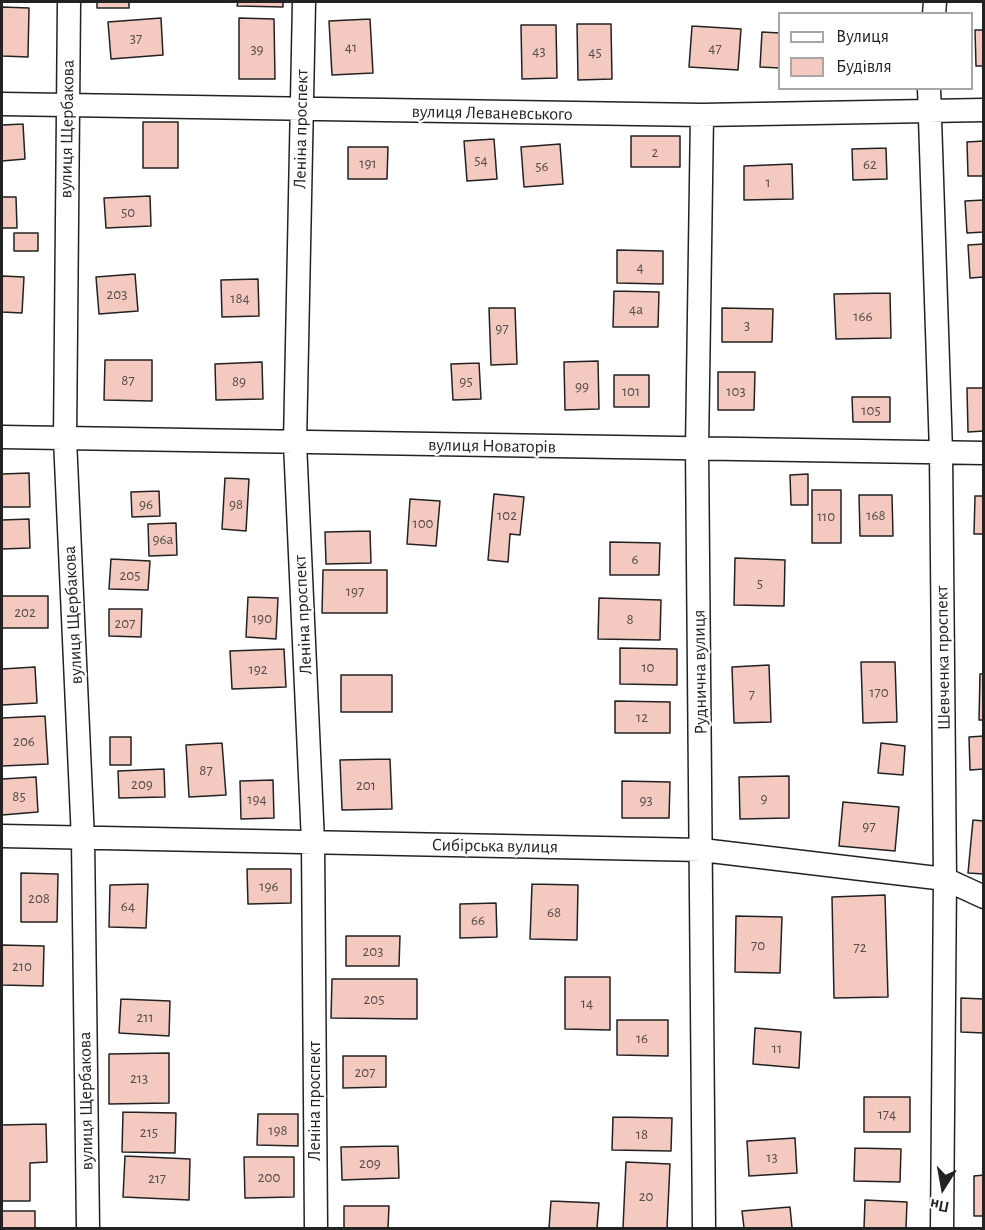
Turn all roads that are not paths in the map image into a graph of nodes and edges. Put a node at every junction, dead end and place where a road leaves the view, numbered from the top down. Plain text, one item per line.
1 (69, 2) edge
2 (304, 2) edge
3 (929, 100) edge
4 (2, 104) edge
5 (67, 106) junction
6 (984, 110) edge
7 (300, 111) junction
8 (702, 115) junction
9 (2, 436) edge
10 (65, 440) junction
11 (295, 443) junction
12 (697, 449) junction
13 (941, 452) junction
14 (984, 453) edge
15 (2, 836) edge
16 (83, 840) junction
17 (314, 842) junction
18 (702, 850) junction
19 (945, 879) junction
20 (984, 897) edge
21 (88, 1228) edge
22 (316, 1228) edge
23 (704, 1228) edge
24 (942, 1228) edge

1 - 5 street, вулиця Щербакова
2 - 7 street, Леніна проспект
3 - 6 street, вулиця Леваневського
3 - 8 street, вулиця Леваневського
3 - 13 street, Шевченка проспект
4 - 5 street, вулиця Леваневського
5 - 7 street, вулиця Леваневського
5 - 10 street, вулиця Щербакова
7 - 8 street, вулиця Леваневського
7 - 11 street, Леніна проспект
8 - 12 street, Руднична вулиця
9 - 10 street, вулиця Новаторів
10 - 11 street, вулиця Новаторів
10 - 16 street, вулиця Щербакова
11 - 12 street, вулиця Новаторів
11 - 17 street, Леніна проспект
12 - 13 street, вулиця Новаторів
12 - 18 street, Руднична вулиця
13 - 14 street, вулиця Новаторів
13 - 19 street, Шевченка проспект
15 - 16 street, Сибірська вулиця
16 - 17 street, Сибірська вулиця
16 - 21 street, вулиця Щербакова
17 - 18 street, Сибірська вулиця
17 - 22 street, Леніна проспект
18 - 19 street, Сибірська вулиця
18 - 23 street, Руднична вулиця
19 - 20 street, Сибірська вулиця
19 - 24 street, Шевченка проспект

